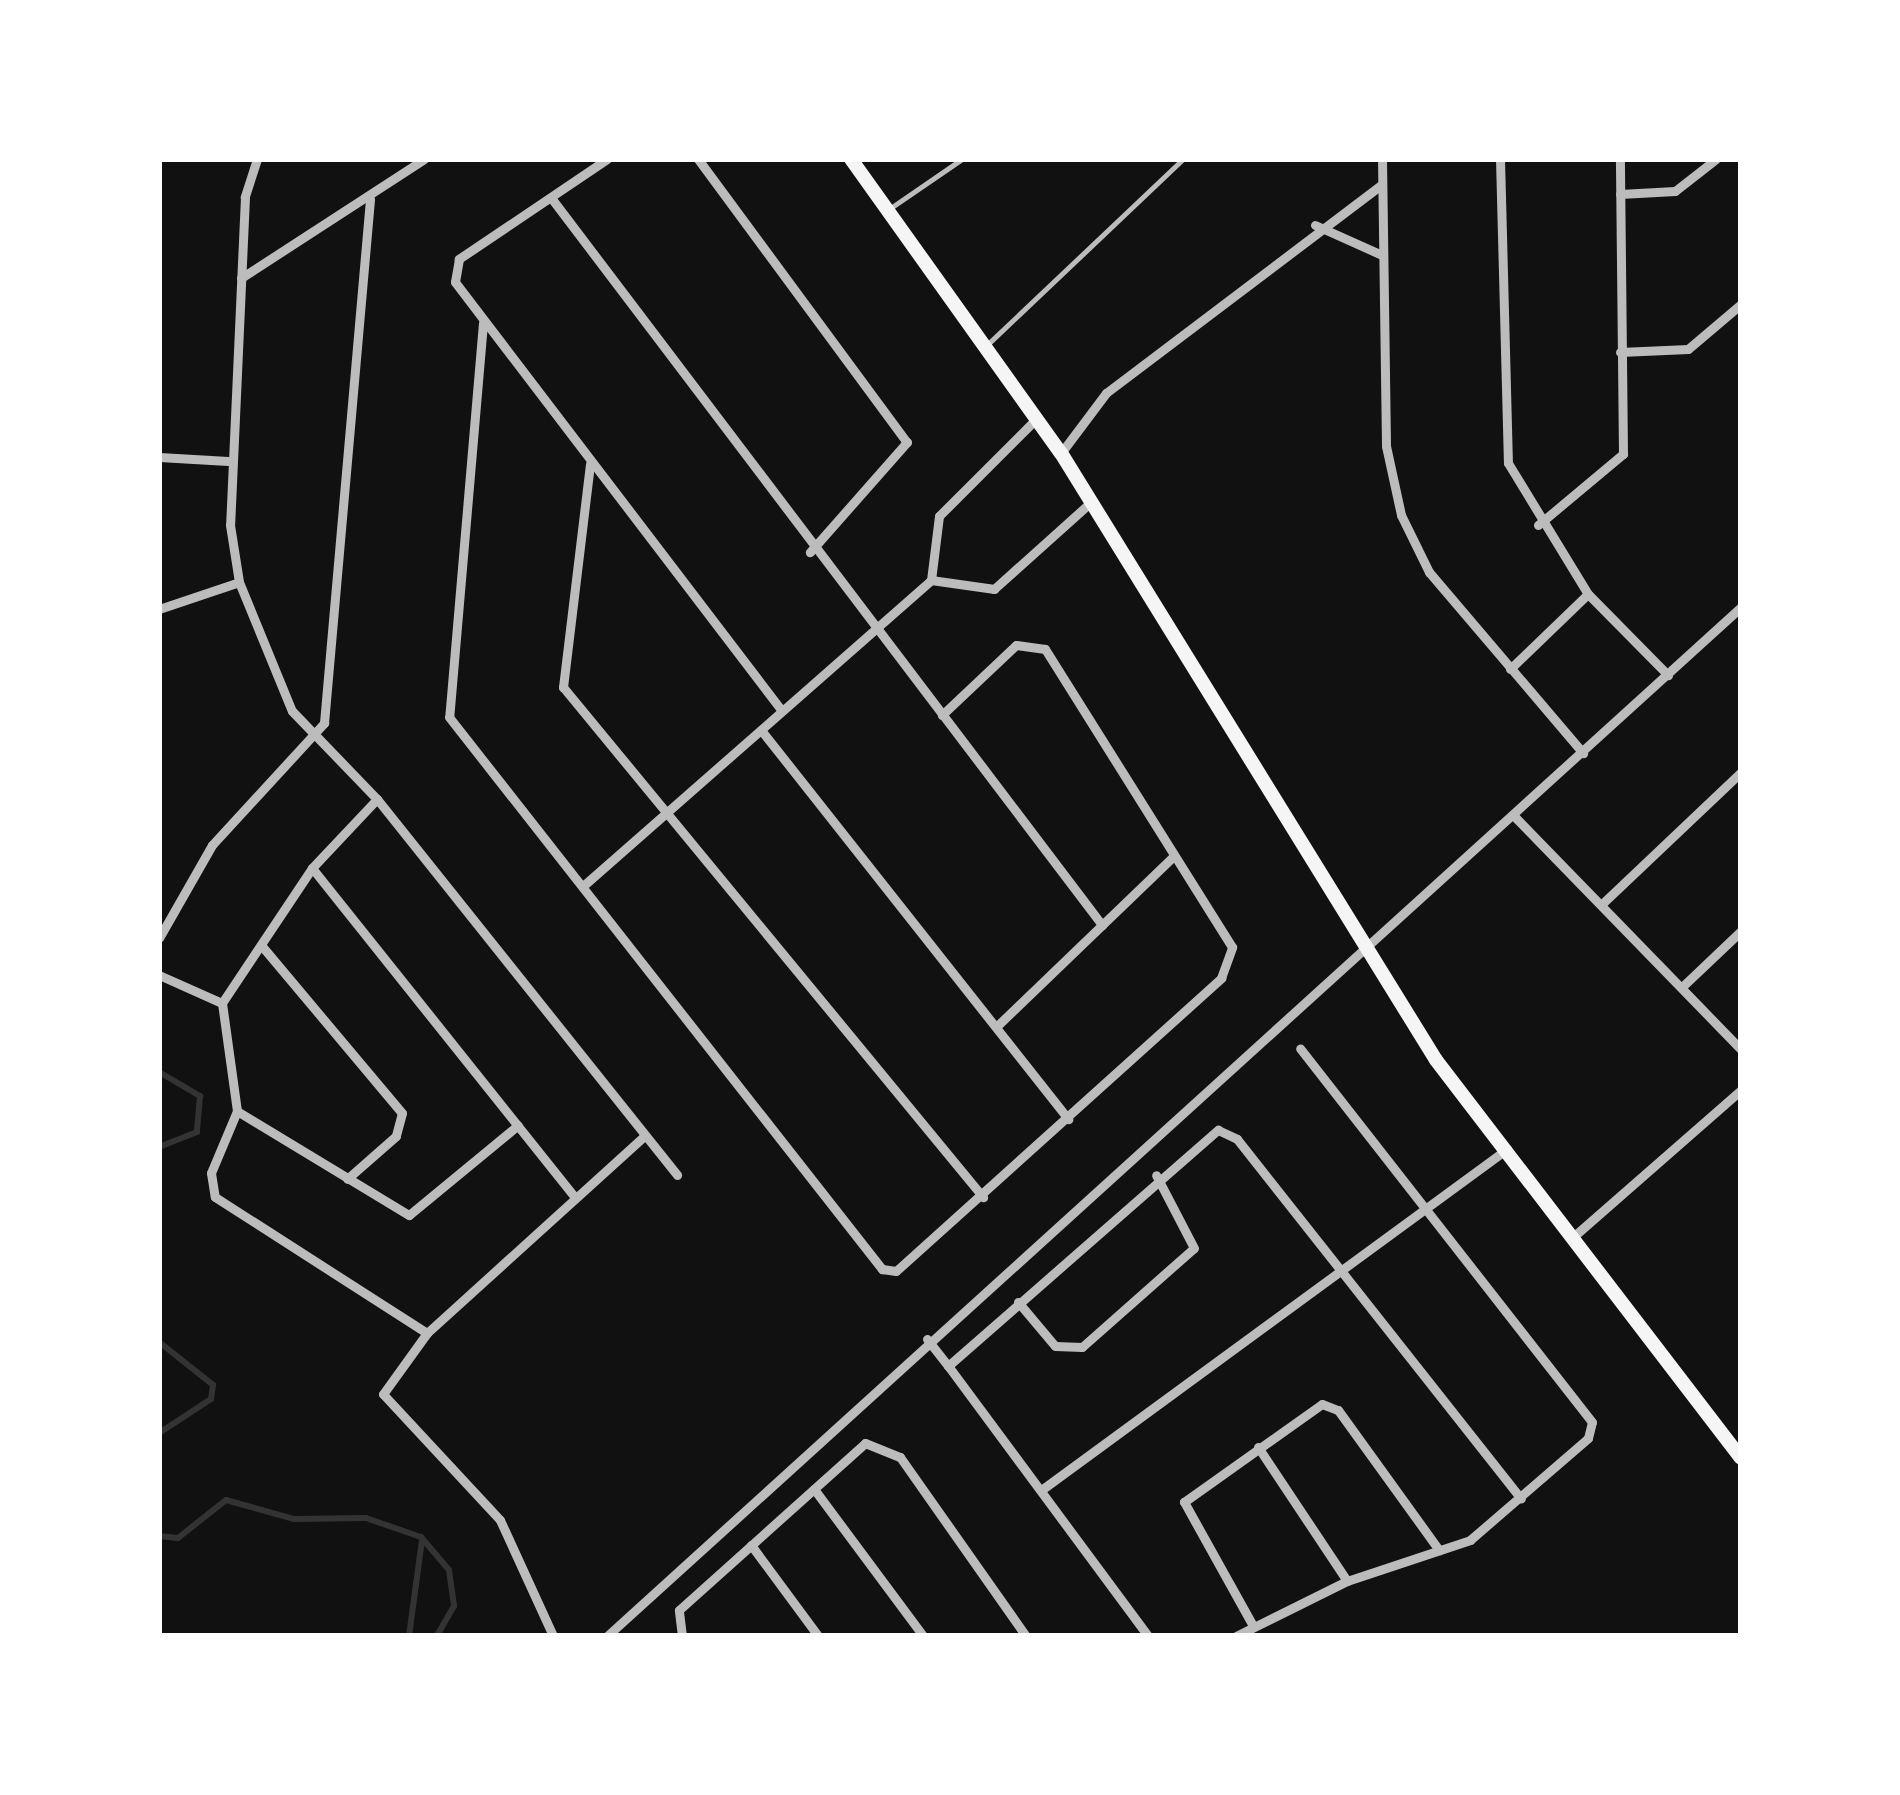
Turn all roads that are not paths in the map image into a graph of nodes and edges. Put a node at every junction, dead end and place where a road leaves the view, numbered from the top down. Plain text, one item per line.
1 (257, 159) edge
2 (424, 159) edge
3 (608, 159) edge
4 (698, 159) edge
5 (851, 159) edge
6 (962, 159) edge
7 (1051, 159) edge
8 (1076, 159) edge
9 (1183, 159) edge
10 (1382, 159) edge
11 (1500, 159) edge
12 (1620, 159) edge
13 (1717, 159) edge
14 (1381, 185) junction
15 (1620, 194) junction
16 (370, 199) junction
17 (552, 199) junction
18 (888, 210) junction
19 (1315, 225) junction
20 (1382, 255) junction
21 (242, 278) junction
22 (1741, 304) edge
23 (484, 323) junction
24 (986, 346) junction
25 (1619, 352) junction
26 (1036, 419) junction
27 (1061, 454) junction
28 (159, 458) edge
29 (228, 461) junction
30 (590, 464) junction
31 (1090, 503) junction
32 (1538, 525) junction
33 (810, 552) junction
34 (932, 580) junction
35 (239, 582) junction
36 (1588, 594) junction
37 (1741, 607) edge
38 (159, 609) edge
39 (875, 629) junction
40 (1510, 669) junction
41 (1668, 675) junction
42 (782, 712) junction
43 (942, 715) junction
44 (761, 730) junction
45 (316, 738) junction
46 (1583, 753) junction
47 (1741, 772) edge
48 (377, 799) junction
49 (665, 815) junction
50 (1515, 817) junction
51 (1174, 856) junction
52 (312, 868) junction
53 (584, 886) junction
54 (1604, 902) junction
55 (1102, 926) junction
56 (1741, 931) edge
57 (159, 938) edge
58 (261, 945) junction
59 (1364, 948) junction
60 (159, 975) edge
61 (1684, 985) junction
62 (222, 1003) junction
63 (996, 1027) junction
64 (1300, 1048) dead end
65 (1741, 1049) edge
66 (1741, 1090) edge
67 (237, 1112) junction
68 (1068, 1119) junction
69 (518, 1125) junction
70 (644, 1137) junction
71 (1508, 1149) junction
72 (677, 1174) dead end
73 (1156, 1174) junction
74 (347, 1179) junction
75 (983, 1197) junction
76 (575, 1198) junction
77 (1424, 1206) junction
78 (1573, 1237) junction
79 (1343, 1266) junction
80 (1018, 1302) junction
81 (427, 1333) junction
82 (927, 1339) junction
83 (948, 1366) junction
84 (1258, 1448) junction
85 (1741, 1458) edge
86 (814, 1489) junction
87 (1044, 1489) junction
88 (1521, 1498) junction
89 (751, 1545) junction
90 (1438, 1550) junction
91 (1347, 1581) junction
92 (1252, 1624) junction
93 (553, 1636) edge
94 (607, 1636) edge
95 (682, 1636) edge
96 (818, 1636) edge
97 (922, 1636) edge
98 (1025, 1636) edge
99 (1148, 1636) edge
100 (1236, 1636) edge

1 - 21 street
2 - 16 street
3 - 17 street
4 - 33 street
5 - 18 main road
6 - 18 lane
7 - 8 lane
9 - 24 lane
10 - 14 street
11 - 32 street
12 - 15 street
13 - 15 street
14 - 19 street
14 - 20 street
15 - 25 street
16 - 21 street
16 - 45 street
17 - 23 street
17 - 33 street
18 - 24 main road
19 - 20 street
19 - 27 street
20 - 40 street
21 - 29 street
22 - 25 street
23 - 30 street
23 - 53 street
24 - 26 main road
25 - 32 street
26 - 27 main road
26 - 34 street
27 - 31 main road
28 - 29 street
29 - 35 street
30 - 42 street
30 - 49 street
31 - 34 street
31 - 59 main road
32 - 36 street
33 - 39 street
34 - 39 street
35 - 38 street
35 - 45 street
36 - 40 street
36 - 41 street
37 - 41 street
39 - 42 street
39 - 43 street
40 - 46 street
41 - 46 street
42 - 44 street
43 - 51 street
43 - 55 street
44 - 49 street
44 - 63 street
45 - 48 street
45 - 57 street
46 - 50 street
47 - 54 street
48 - 52 street
48 - 70 street
49 - 53 street
49 - 75 street
50 - 54 street
50 - 59 street
51 - 55 street
51 - 68 street
52 - 58 street
52 - 69 street
53 - 75 street
54 - 61 street
55 - 63 street
56 - 61 street
58 - 62 street
58 - 74 street
59 - 71 main road
59 - 82 street
60 - 62 street
61 - 65 street
62 - 67 street
63 - 68 street
64 - 77 street
66 - 78 street
67 - 74 street
67 - 81 street
68 - 75 street
69 - 74 street
69 - 76 street
70 - 72 street
70 - 76 street
71 - 77 street
71 - 78 main road
73 - 79 street
73 - 80 street
73 - 80 street
76 - 81 street
77 - 79 street
77 - 88 street
78 - 85 main road
79 - 87 street
79 - 88 street
80 - 83 street
81 - 93 street
82 - 83 street
82 - 94 street
83 - 87 street
84 - 90 street
84 - 91 street
84 - 92 street
86 - 89 street
86 - 97 street
86 - 98 street
87 - 99 street
88 - 90 street
89 - 95 street
89 - 96 street
90 - 91 street
91 - 92 street
92 - 100 street

